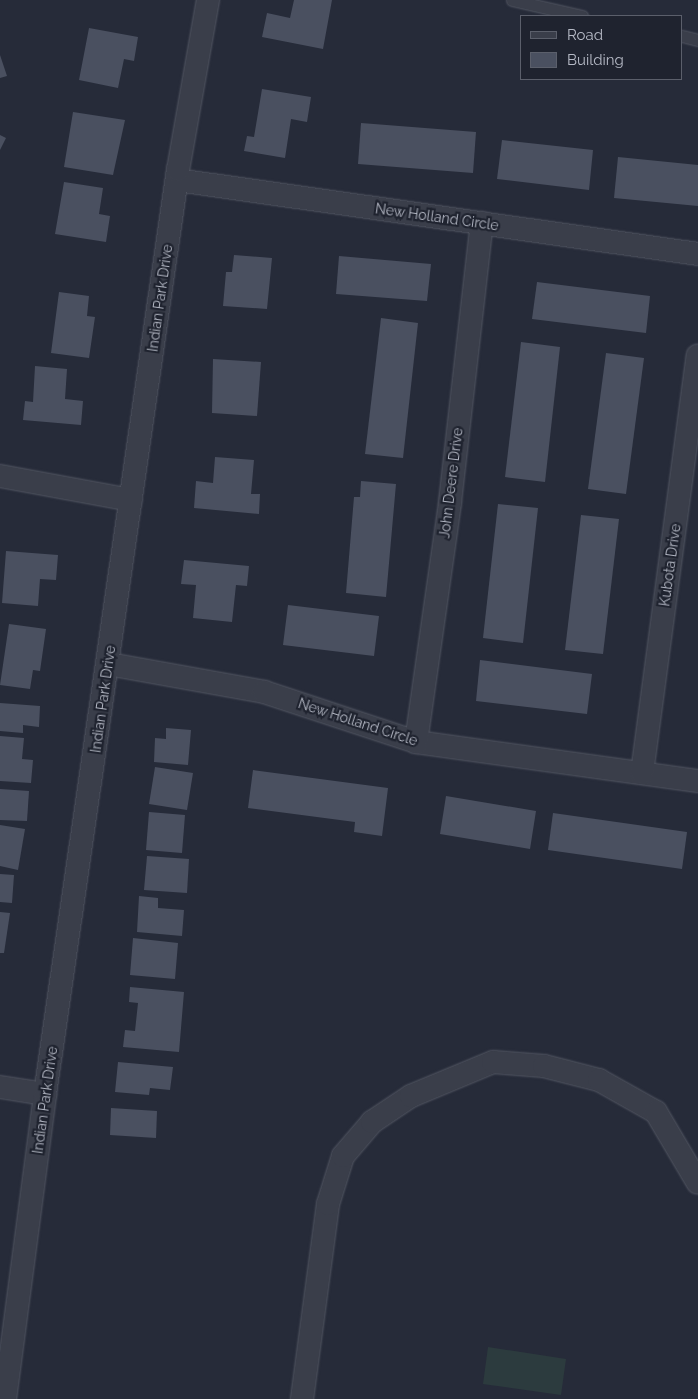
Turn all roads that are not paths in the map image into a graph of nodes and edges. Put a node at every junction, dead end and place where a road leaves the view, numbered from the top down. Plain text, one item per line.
1 (208, 0) edge
2 (512, 0) edge
3 (578, 15) edge
4 (683, 36) edge
5 (698, 40) edge
6 (177, 180) junction
7 (482, 224) junction
8 (698, 254) edge
9 (698, 356) edge
10 (0, 476) edge
11 (132, 500) junction
12 (108, 664) junction
13 (416, 742) junction
14 (642, 773) junction
15 (698, 781) edge
16 (0, 1088) edge
17 (45, 1094) junction
18 (698, 1183) edge
19 (5, 1399) edge
20 (302, 1399) edge

1 - 6 street, Indian Park Drive
2 - 3 lane
4 - 5 lane
6 - 7 street, New Holland Circle
6 - 11 street, Indian Park Drive
7 - 8 street, New Holland Circle
7 - 13 street, John Deere Drive
9 - 14 street, Kubota Drive
10 - 11 street
11 - 12 street, Indian Park Drive
12 - 13 street, New Holland Circle
12 - 17 street, Indian Park Drive
13 - 14 street, New Holland Circle
14 - 15 street, New Holland Circle
16 - 17 street
17 - 19 street, Indian Park Drive
18 - 20 street

